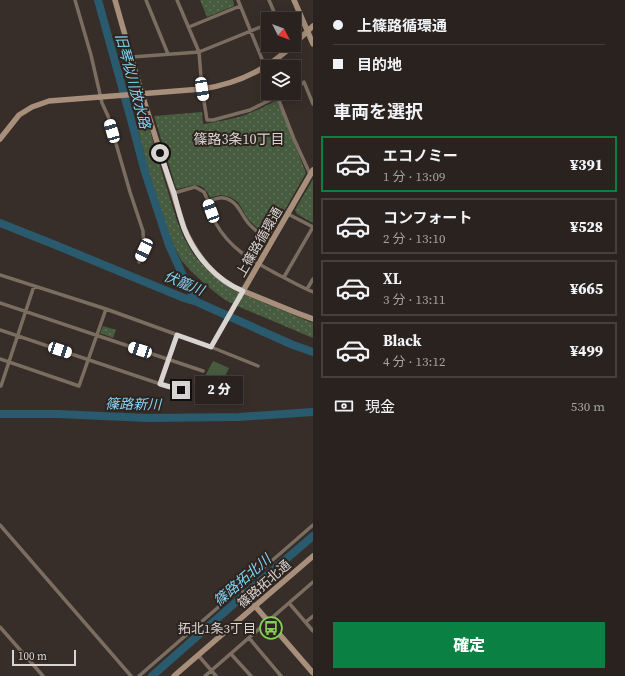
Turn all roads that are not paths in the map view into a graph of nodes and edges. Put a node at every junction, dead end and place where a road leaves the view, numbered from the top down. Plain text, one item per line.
1 (75, 0) edge
2 (114, 0) edge
3 (146, 0) edge
4 (177, 0) edge
5 (238, 0) edge
6 (269, 0) edge
7 (294, 0) edge
8 (240, 6) junction
9 (274, 12) edge
10 (313, 26) edge
11 (189, 27) junction
12 (261, 27) edge
13 (251, 31) junction
14 (307, 32) junction
15 (301, 38) edge
16 (313, 44) edge
17 (199, 52) junction
18 (286, 52) edge
19 (168, 54) junction
20 (132, 57) junction
21 (263, 60) edge
22 (274, 60) edge
23 (261, 68) edge
24 (301, 84) edge
25 (202, 89) junction
26 (143, 94) junction
27 (104, 97) junction
28 (268, 100) edge
29 (279, 100) edge
30 (312, 101) edge
31 (0, 139) edge
32 (312, 172) edge
33 (174, 193) junction
34 (208, 202) junction
35 (288, 214) junction
36 (313, 227) edge
37 (272, 241) junction
38 (139, 262) dead end
39 (259, 264) junction
40 (0, 275) edge
41 (284, 277) junction
42 (313, 279) edge
43 (34, 286) junction
44 (307, 289) junction
45 (243, 291) junction
46 (313, 292) edge
47 (0, 303) edge
48 (106, 309) junction
49 (26, 311) junction
50 (313, 319) edge
51 (0, 330) edge
52 (97, 335) junction
53 (177, 335) junction
54 (17, 336) junction
55 (211, 347) junction
56 (0, 359) edge
57 (88, 359) junction
58 (168, 359) junction
59 (9, 362) junction
60 (258, 366) dead end
61 (203, 371) dead end
62 (160, 384) junction
63 (0, 386) edge
64 (181, 390) dead end
65 (0, 525) edge
66 (313, 525) edge
67 (313, 556) edge
68 (313, 582) edge
69 (241, 589) junction
70 (289, 603) junction
71 (255, 606) junction
72 (313, 616) edge
73 (268, 621) junction
74 (306, 622) junction
75 (0, 627) edge
76 (313, 631) edge
77 (249, 638) junction
78 (231, 654) junction
79 (198, 655) junction
80 (212, 670) junction
81 (313, 673) edge
82 (43, 676) edge
83 (131, 676) edge
84 (139, 676) edge
85 (174, 676) edge
86 (205, 676) edge
87 (216, 676) edge
88 (251, 676) edge
89 (281, 676) edge

1 - 27 street
2 - 20 street, 上篠路循環通
3 - 19 street
4 - 11 street
5 - 8 street
6 - 9 street
7 - 14 street
8 - 11 street
8 - 13 street
10 - 14 street
11 - 17 street
12 - 13 street
13 - 17 street
13 - 21 street
14 - 15 street
14 - 16 street
17 - 19 street
17 - 25 street
18 - 22 street
19 - 20 street
20 - 26 street, 上篠路循環通
23 - 25 street
24 - 30 street
25 - 26 street
25 - 28 street
26 - 27 street
26 - 33 street, 上篠路循環通
27 - 31 street
27 - 38 street
29 - 32 street
32 - 35 street, 上篠路循環通
33 - 34 street
33 - 45 street, 上篠路循環通
34 - 37 street
34 - 39 street
35 - 36 street
35 - 37 street, 上篠路循環通
36 - 41 street
37 - 39 street, 上篠路循環通
39 - 41 street
39 - 45 street, 上篠路循環通
40 - 43 street
41 - 44 street
42 - 44 street
43 - 48 street
43 - 49 street
44 - 46 street
45 - 50 street
45 - 55 street
47 - 49 street
48 - 52 street
48 - 53 street
49 - 52 street
49 - 54 street
51 - 54 street
52 - 57 street
52 - 58 street
53 - 55 street
53 - 58 street
54 - 57 street
54 - 59 street
55 - 60 street
56 - 59 street
57 - 59 street
57 - 62 street
58 - 61 street
58 - 62 street
59 - 63 street
62 - 64 street
65 - 83 street
66 - 69 street
67 - 71 street, 篠路拓北通
68 - 70 street
69 - 71 street
69 - 84 street
70 - 73 street
70 - 74 street
71 - 73 street
71 - 79 street, 篠路拓北通
72 - 74 street
73 - 77 street
73 - 81 street
74 - 76 street
75 - 82 street
77 - 78 street
77 - 89 street
78 - 80 street
78 - 88 street
79 - 80 street
79 - 85 street, 篠路拓北通
80 - 86 street
80 - 87 street

